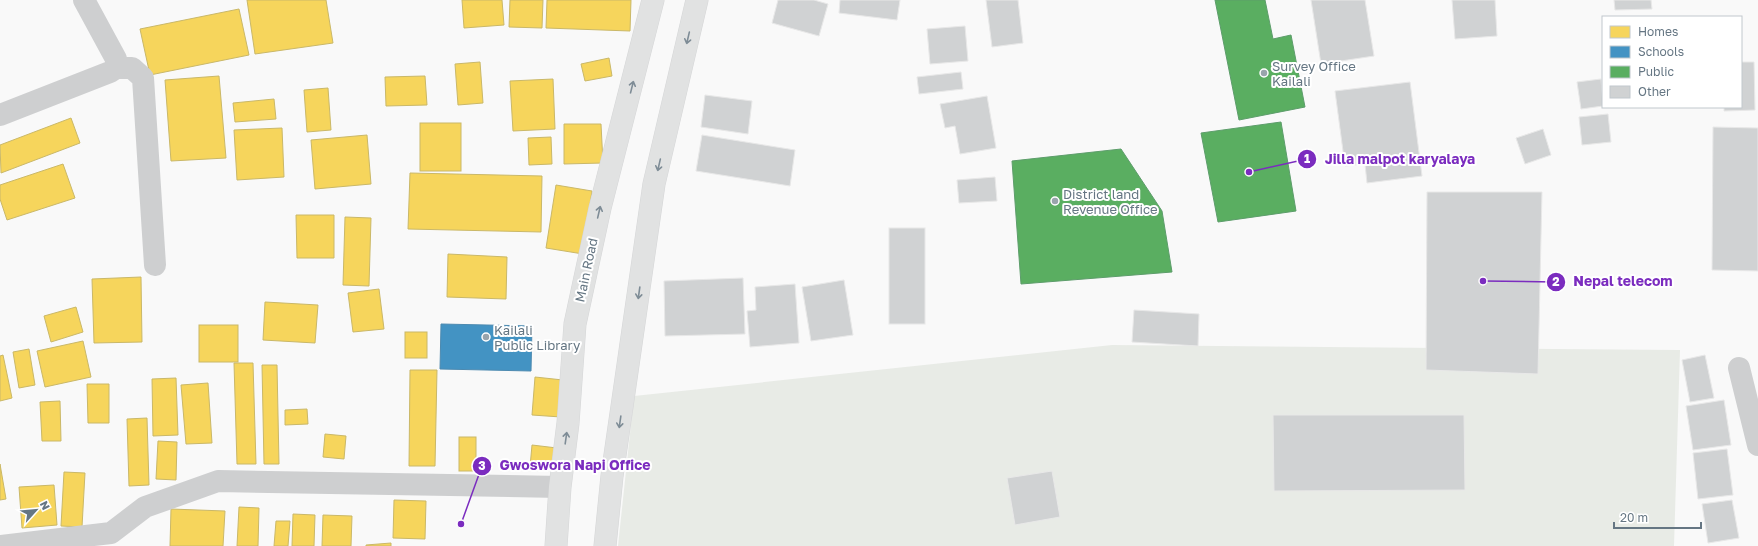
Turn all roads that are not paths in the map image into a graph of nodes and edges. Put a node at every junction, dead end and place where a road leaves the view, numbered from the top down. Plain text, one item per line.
1 (84, 0) edge
2 (653, 0) edge
3 (697, 0) edge
4 (116, 68) junction
5 (0, 115) edge
6 (155, 265) dead end
7 (1739, 368) dead end
8 (1758, 445) edge
9 (560, 487) junction
10 (0, 546) edge
11 (556, 546) edge
12 (606, 546) edge

1 - 4 street
9 -> 2 main road, Main Road
3 -> 12 main road
4 - 5 street
4 - 6 street
7 - 8 street
9 - 10 street
9 - 11 main road, Main Road

